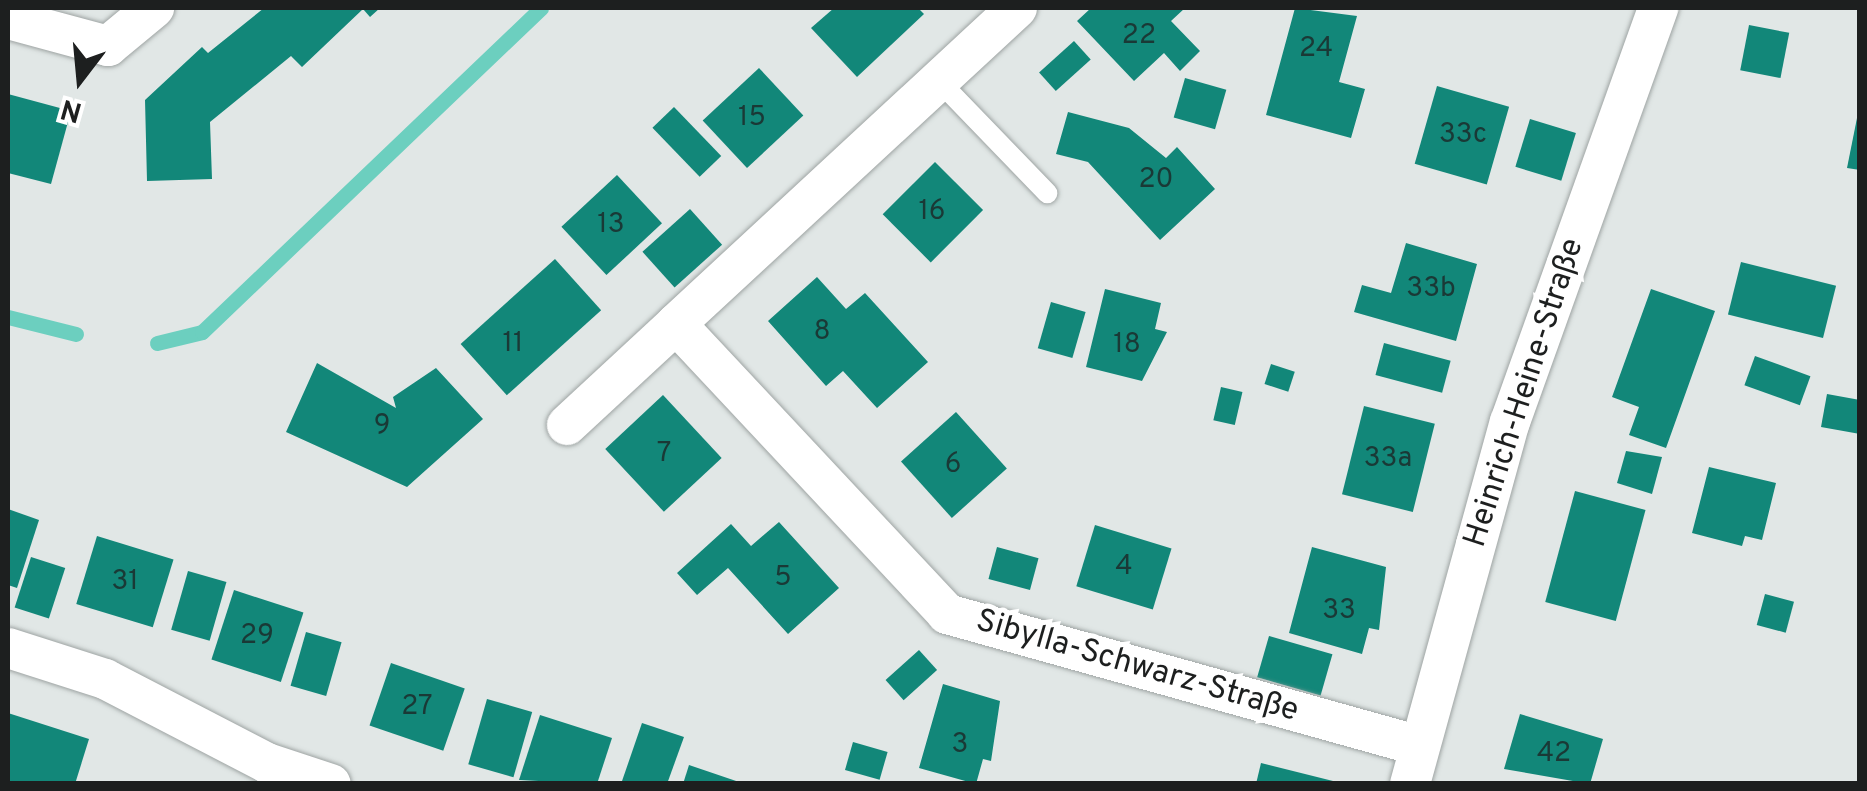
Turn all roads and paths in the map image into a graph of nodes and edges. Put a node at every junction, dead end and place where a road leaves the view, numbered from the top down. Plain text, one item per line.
1 (154, 8) edge
2 (1017, 8) edge
3 (1654, 9) edge
4 (8, 19) edge
5 (939, 81) junction
6 (1047, 194) dead end
7 (676, 324) junction
8 (568, 425) dead end
9 (8, 648) edge
10 (1415, 765) edge
11 (331, 784) edge

1 - 4 street
2 - 5 street
3 - 10 street, Heinrich-Heine-Straße
5 - 6 lane
5 - 7 street
7 - 8 street
7 - 10 street, Sibylla-Schwarz-Straße
9 - 11 street

